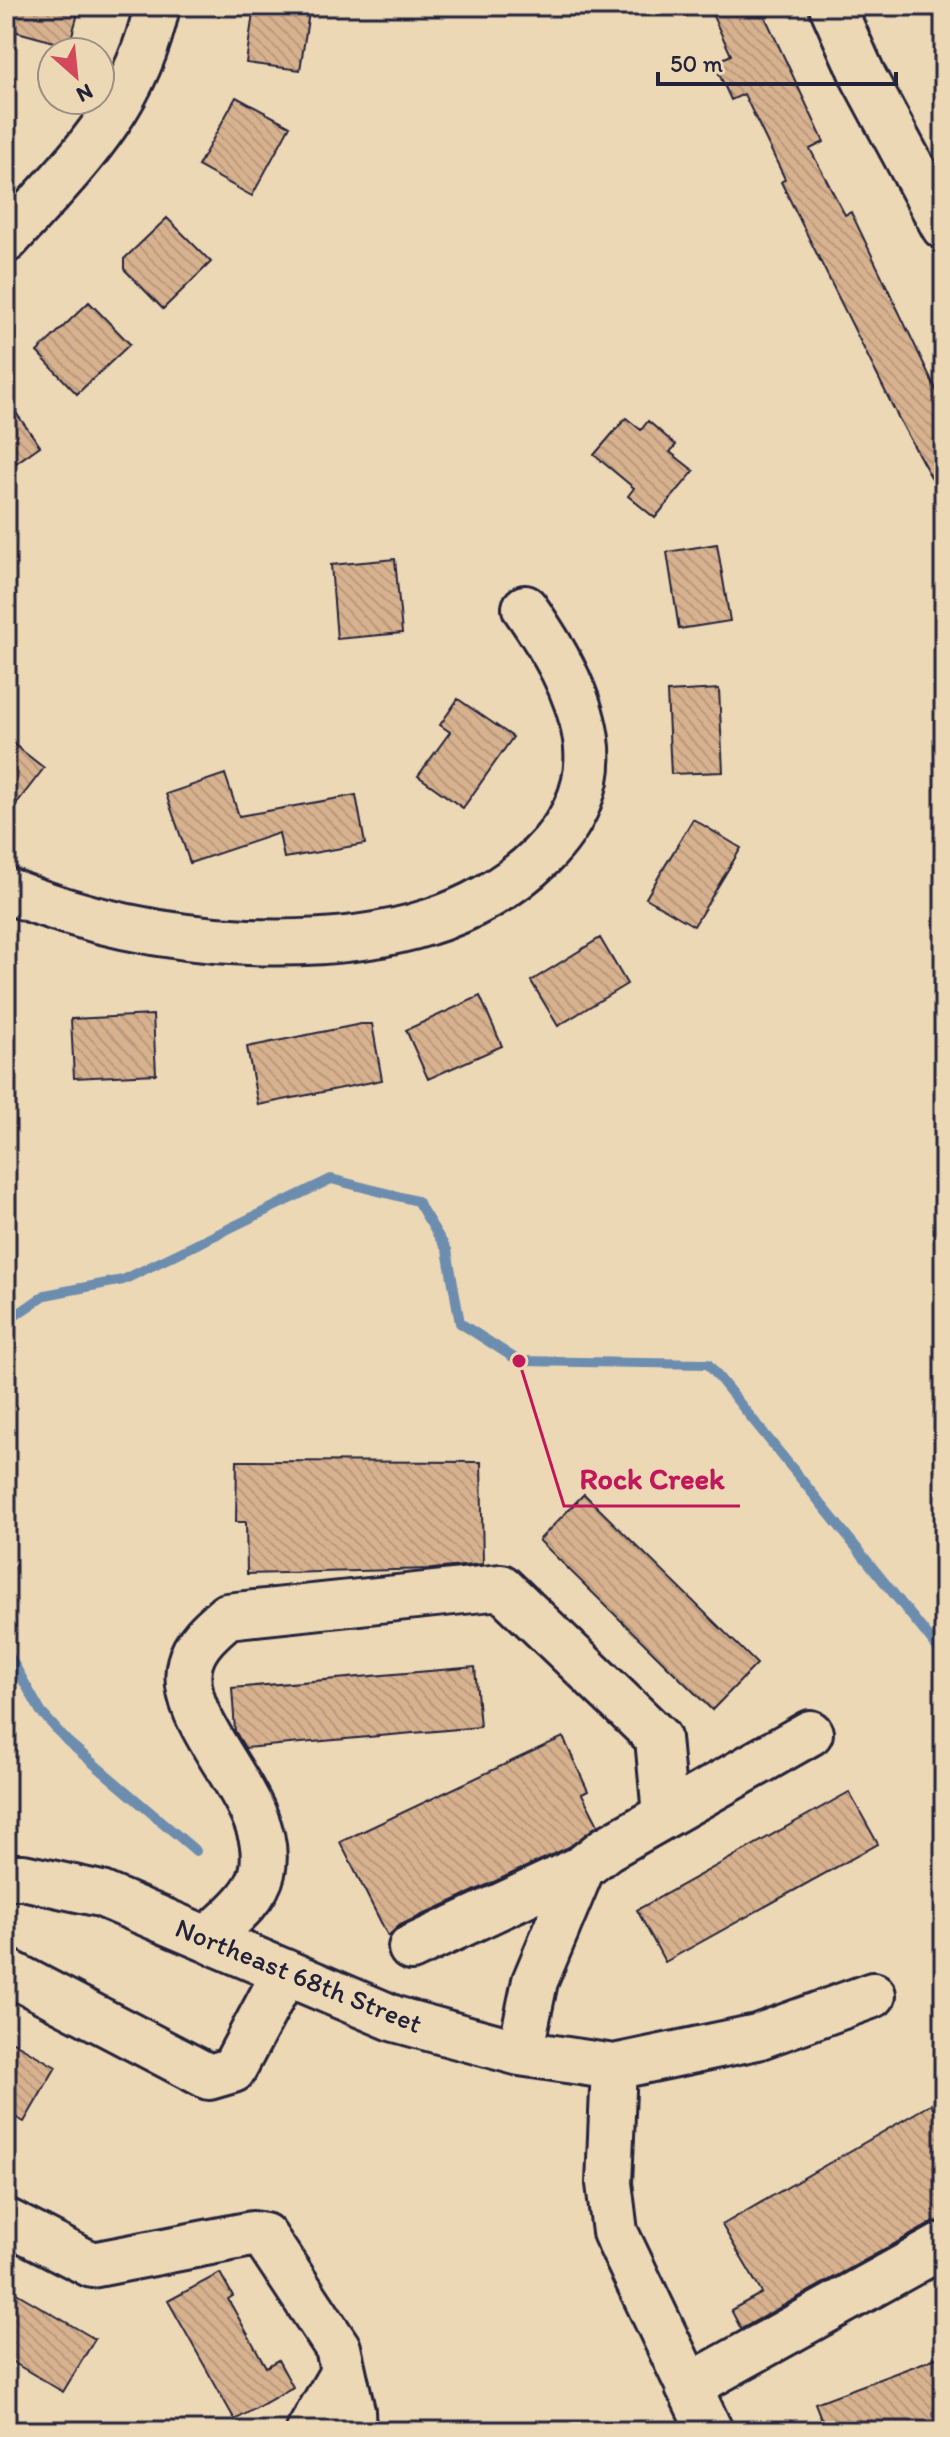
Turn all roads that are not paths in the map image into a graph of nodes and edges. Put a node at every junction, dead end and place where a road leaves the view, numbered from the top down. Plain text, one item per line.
1 (157, 6) edge
2 (832, 6) edge
3 (944, 227) edge
4 (6, 240) edge
5 (525, 608) dead end
6 (6, 890) edge
7 (810, 1733) dead end
8 (665, 1815) junction
9 (582, 1868) junction
10 (6, 1877) edge
11 (208, 1939) junction
12 (411, 1948) dead end
13 (6, 1971) edge
14 (285, 1972) junction
15 (873, 1995) dead end
16 (520, 2053) junction
17 (614, 2067) junction
18 (6, 2221) edge
19 (944, 2245) edge
20 (343, 2372) junction
21 (688, 2387) junction
22 (309, 2431) edge
23 (353, 2431) edge
24 (710, 2431) edge

1 - 4 street
2 - 3 street
5 - 6 street
7 - 8 street
8 - 9 street
8 - 11 street
9 - 12 street
9 - 16 street
10 - 11 street, Northeast 68th Street
11 - 14 street, Northeast 68th Street
13 - 14 street
14 - 16 street, Northeast 68th Street
15 - 17 street, Northeast 68th Street
16 - 17 street, Northeast 68th Street
17 - 21 street
18 - 20 street
19 - 21 street
20 - 22 street
20 - 23 street
21 - 24 street

